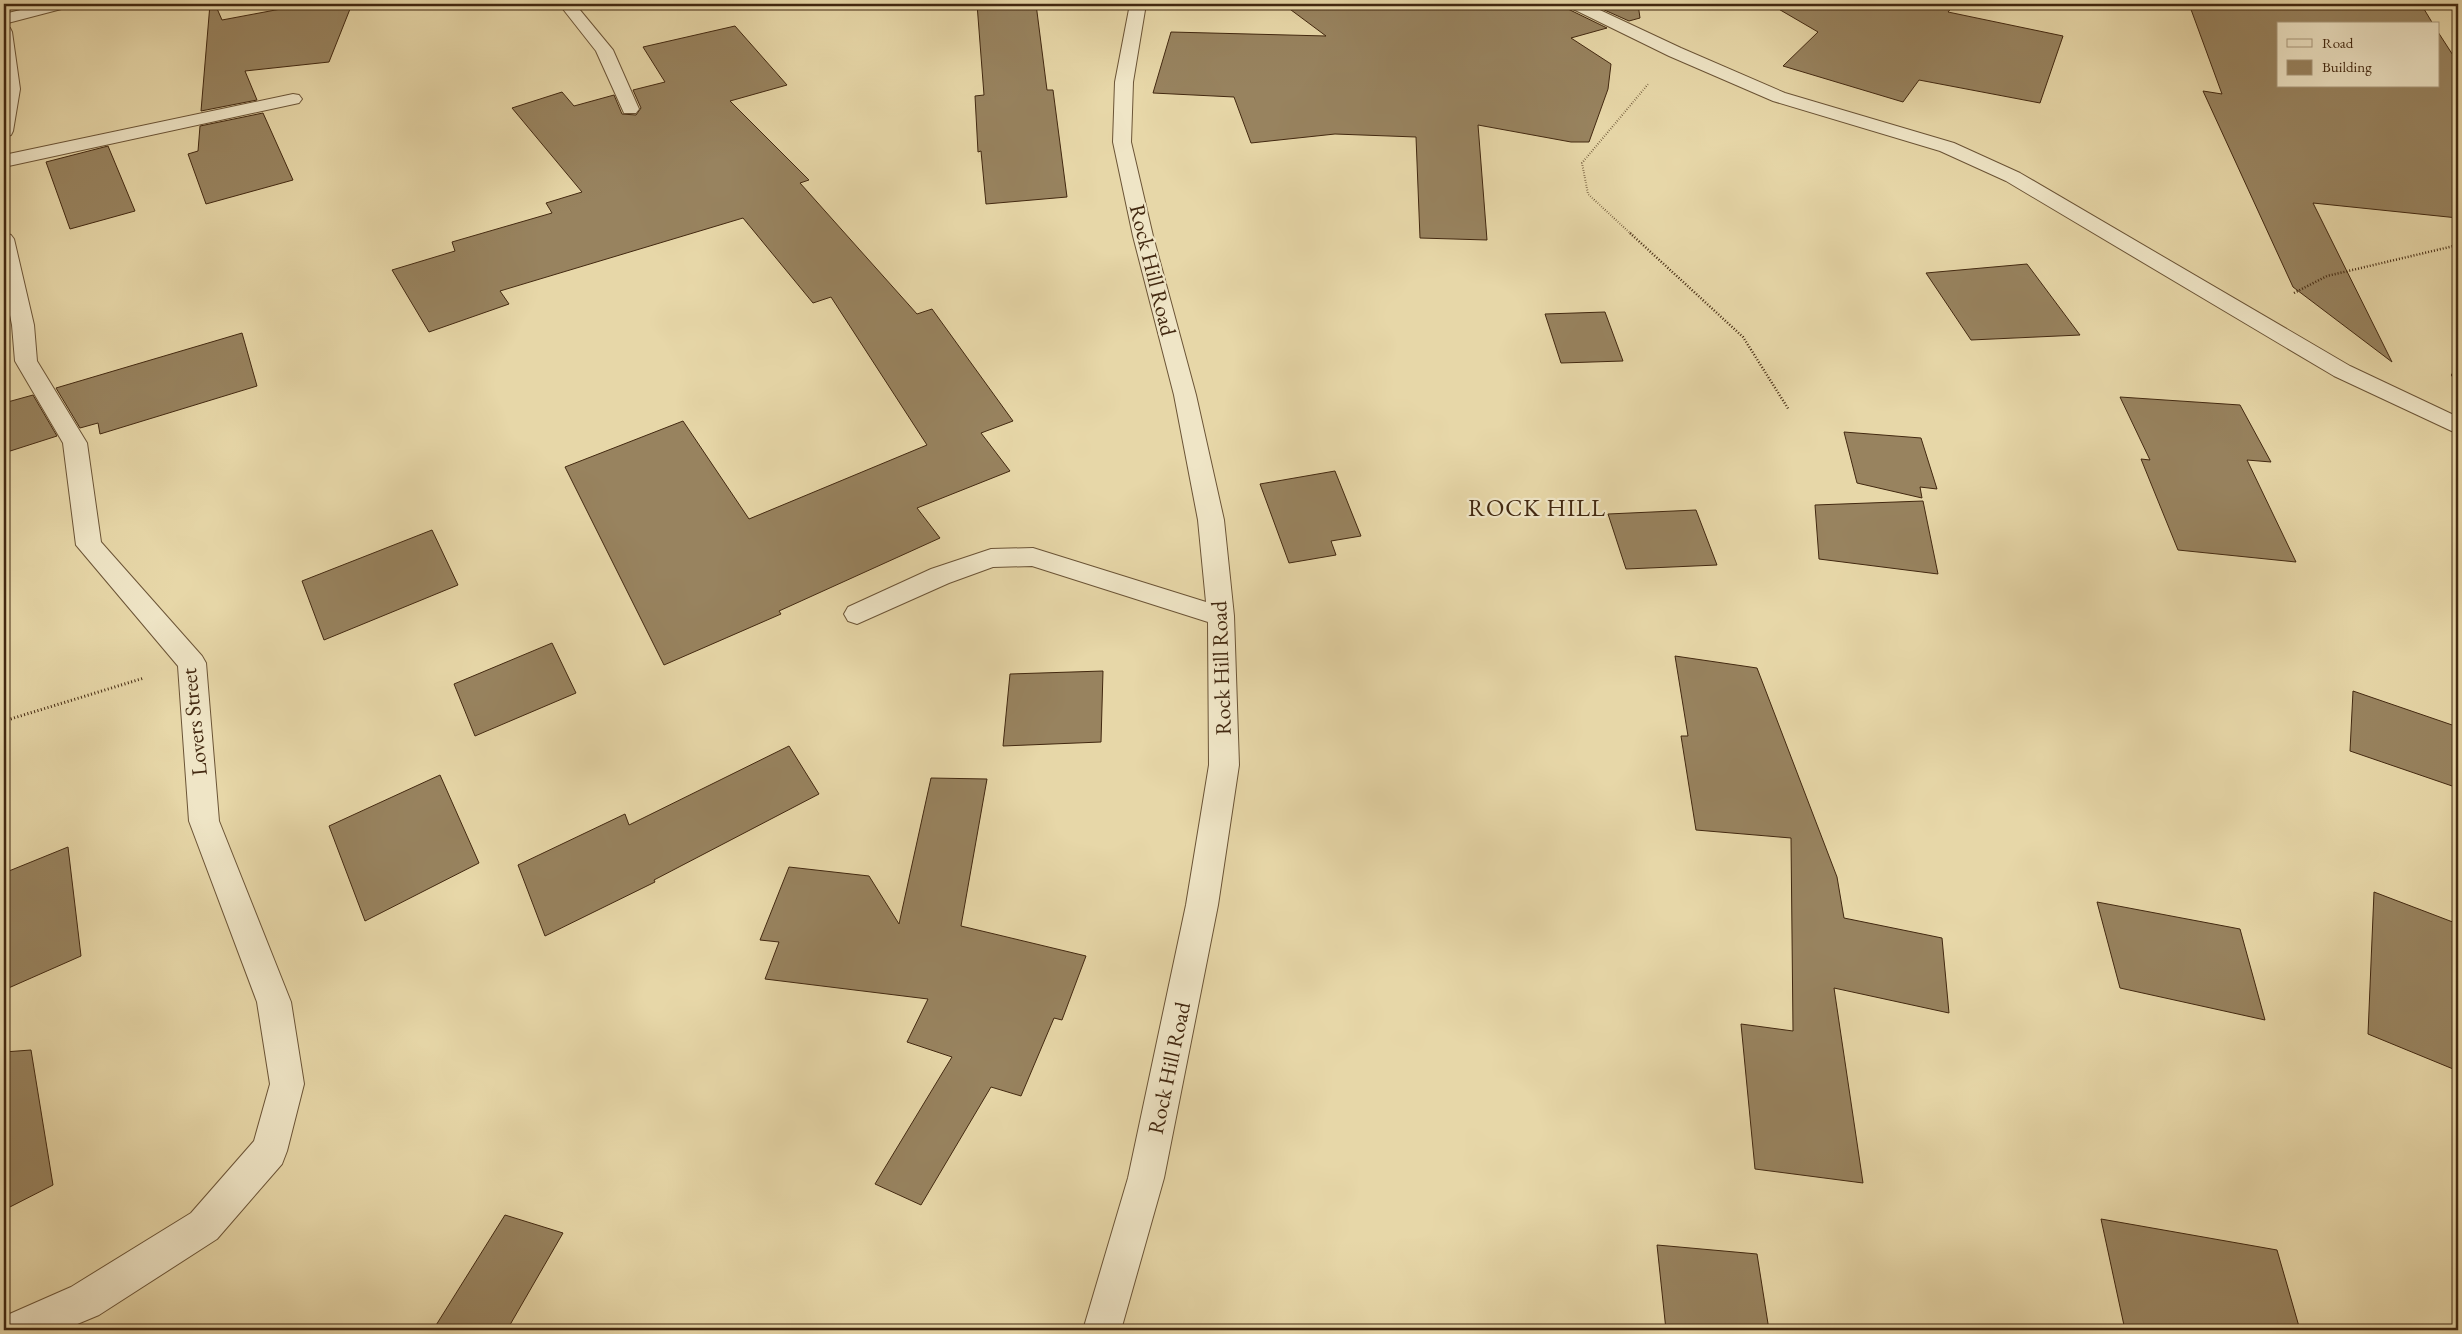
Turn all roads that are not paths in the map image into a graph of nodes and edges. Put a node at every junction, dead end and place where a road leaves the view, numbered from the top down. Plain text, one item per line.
1 (63, 4) edge
2 (567, 4) edge
3 (1138, 4) edge
4 (1574, 4) edge
5 (4, 19) edge
6 (4, 32) edge
7 (292, 99) dead end
8 (630, 108) dead end
9 (4, 131) edge
10 (4, 161) edge
11 (4, 239) edge
12 (2458, 426) edge
13 (857, 614) dead end
14 (1221, 616) junction
15 (19, 1330) edge
16 (1102, 1330) edge

1 - 5 street
2 - 8 street
3 - 14 street, Rock Hill Road
4 - 12 street
6 - 9 street
7 - 10 street
11 - 15 street, Lovers Street
13 - 14 street
14 - 16 street, Rock Hill Road

